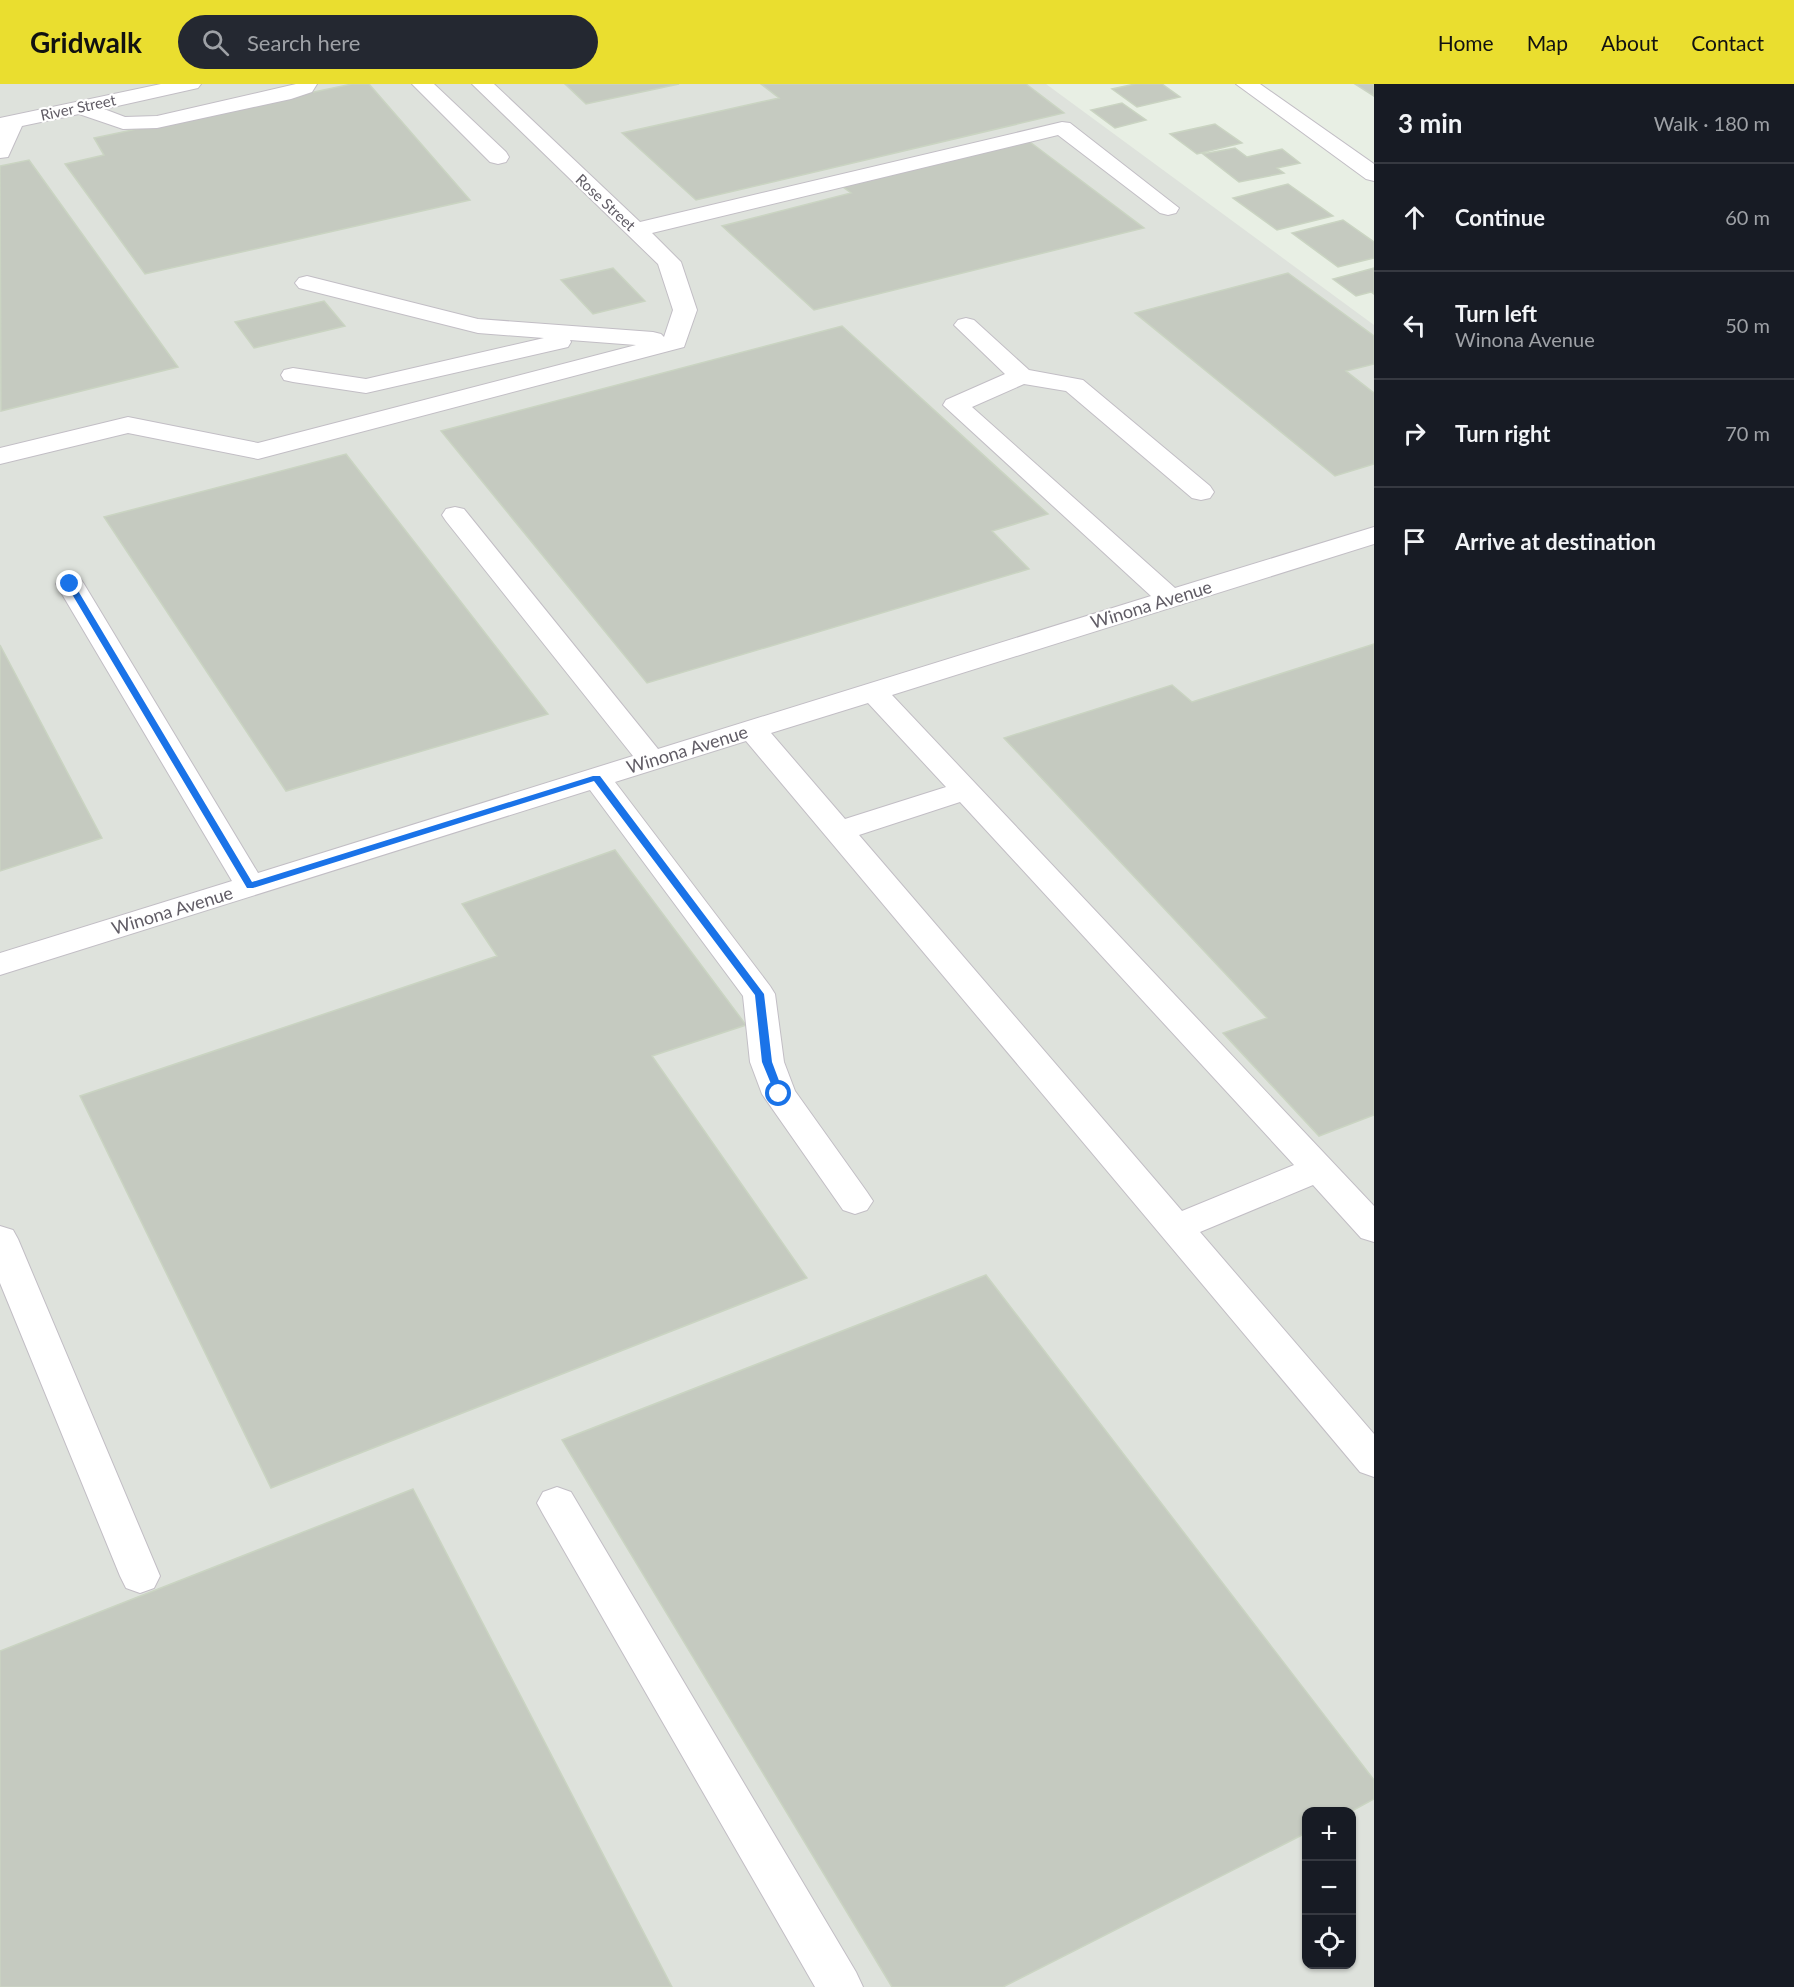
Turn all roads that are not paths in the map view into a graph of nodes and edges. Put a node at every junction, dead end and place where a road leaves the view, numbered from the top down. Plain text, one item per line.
1 (191, 84) edge
2 (307, 84) edge
3 (422, 84) edge
4 (482, 84) edge
5 (1246, 84) edge
6 (149, 88) edge
7 (80, 107) junction
8 (7, 122) edge
9 (0, 152) edge
10 (498, 157) dead end
11 (1374, 174) edge
12 (1168, 208) dead end
13 (636, 230) junction
14 (307, 283) dead end
15 (966, 324) dead end
16 (596, 334) junction
17 (675, 342) junction
18 (293, 375) dead end
19 (1021, 376) junction
20 (0, 456) edge
21 (1201, 492) dead end
22 (455, 515) dead end
23 (1374, 535) edge
24 (70, 584) dead end
25 (1170, 598) junction
26 (873, 691) junction
27 (752, 729) junction
28 (652, 760) junction
29 (596, 778) junction
30 (967, 790) junction
31 (840, 831) junction
32 (250, 886) junction
33 (0, 964) edge
34 (1318, 1169) junction
35 (855, 1201) dead end
36 (1176, 1228) junction
37 (1374, 1229) edge
38 (0, 1239) edge
39 (1374, 1461) edge
40 (556, 1503) dead end
41 (140, 1576) dead end
42 (840, 1987) edge

1 - 6 street, River Street
2 - 7 street
3 - 10 street
4 - 13 street, Rose Street
5 - 11 street
6 - 7 street, River Street
7 - 8 street, River Street
8 - 9 street
12 - 13 street
13 - 17 street, Rose Street
14 - 16 street
15 - 19 street
16 - 17 street
16 - 18 street
17 - 20 street
19 - 21 street
19 - 25 street
22 - 28 street
23 - 25 street, Winona Avenue
24 - 32 street
25 - 26 street, Winona Avenue
26 - 27 street, Winona Avenue
26 - 30 street
27 - 28 street, Winona Avenue
27 - 31 street
28 - 29 street, Winona Avenue
29 - 32 street, Winona Avenue
29 - 35 street
30 - 31 street
30 - 34 street
31 - 36 street
32 - 33 street, Winona Avenue
34 - 36 street
34 - 37 street
36 - 39 street
38 - 41 street
40 - 42 street

